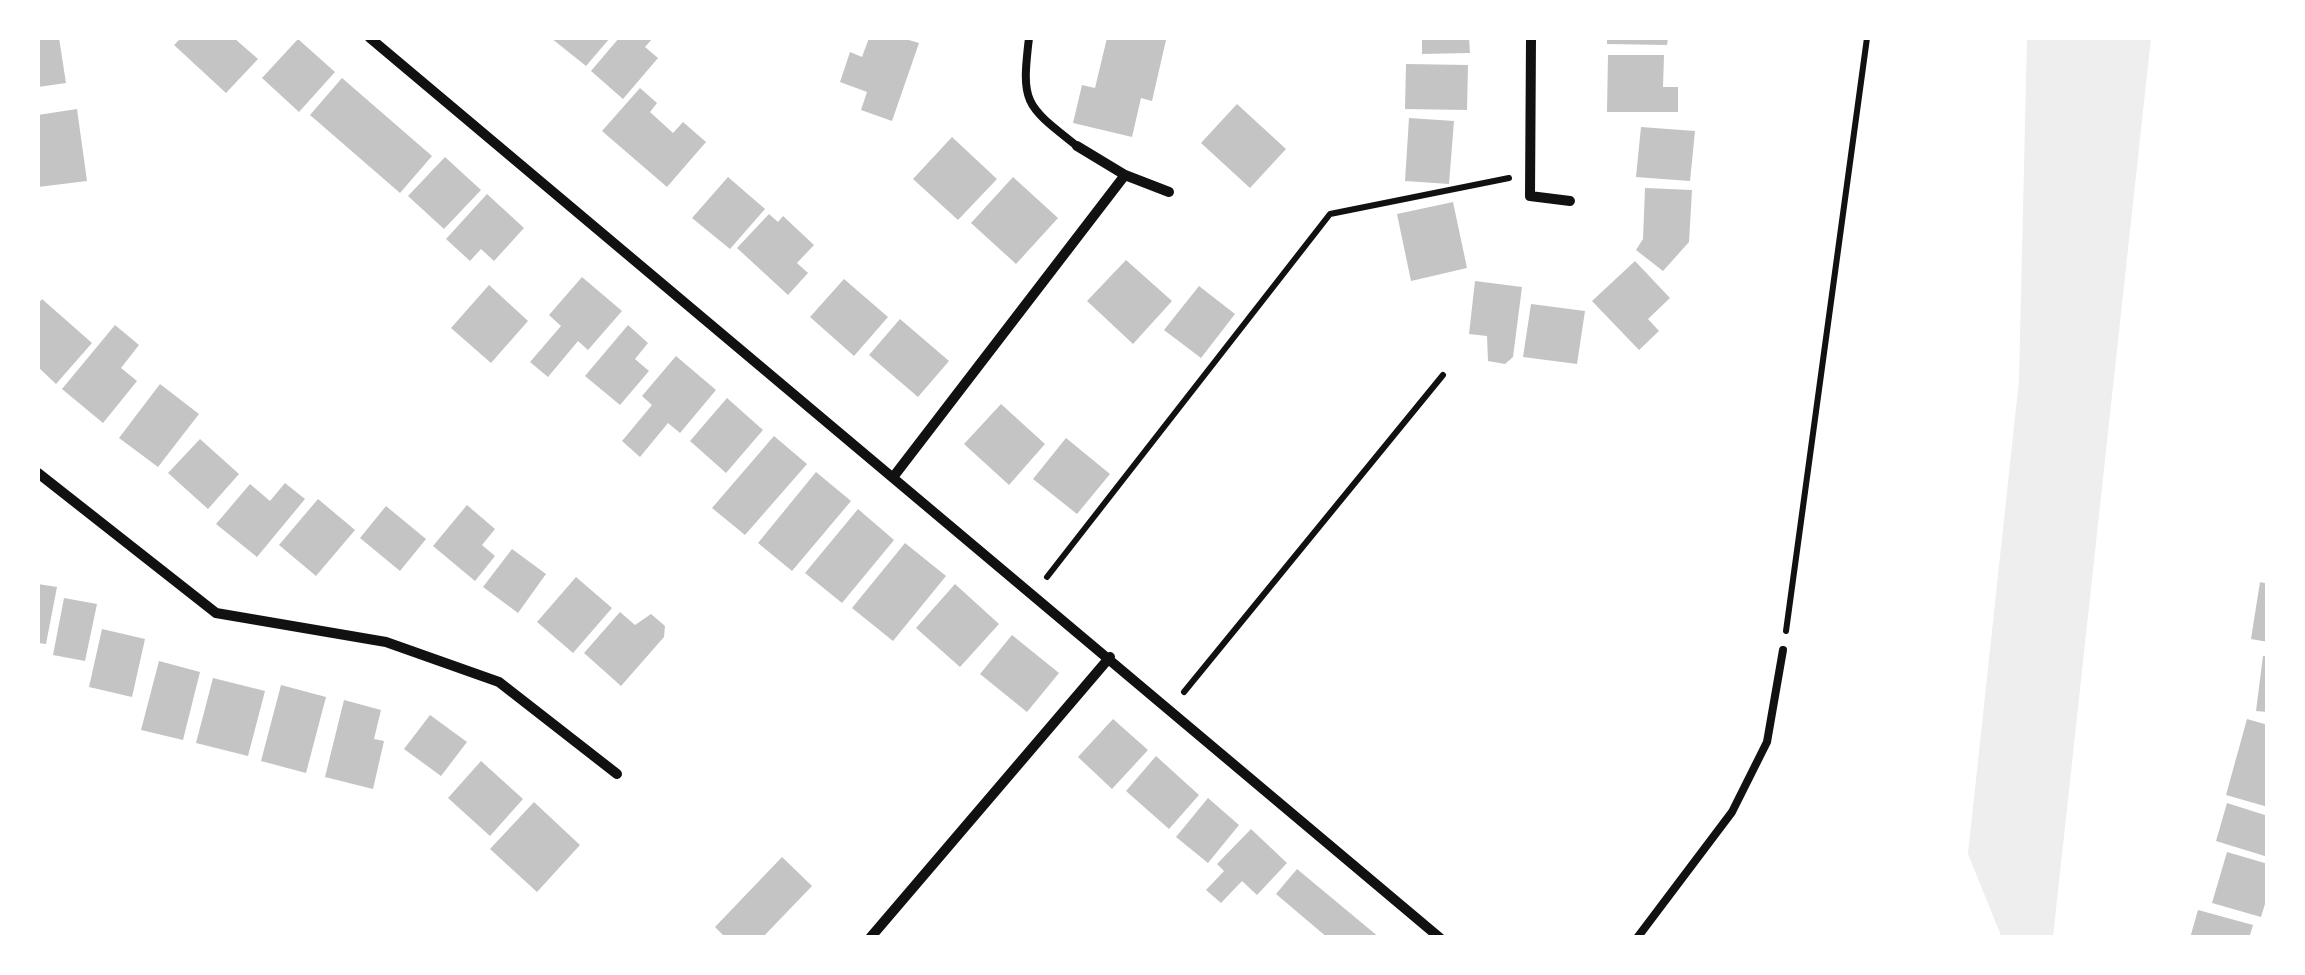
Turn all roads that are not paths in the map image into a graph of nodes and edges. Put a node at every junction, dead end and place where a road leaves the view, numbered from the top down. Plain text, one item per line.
1 (370, 38) edge
2 (1029, 38) edge
3 (1531, 38) edge
4 (1077, 146) joint
5 (1125, 175) junction
6 (1169, 192) dead end
7 (1570, 201) dead end
8 (38, 473) edge
9 (894, 476) junction
10 (1784, 650) road end
11 (1110, 657) junction
12 (617, 774) dead end
13 (870, 938) edge
14 (1440, 938) edge
15 (1637, 938) edge

1 - 9 street
2 - 4 lane
3 - 7 street
4 - 5 street
5 - 6 street
5 - 9 street
8 - 12 street
9 - 11 street
10 - 15 lane
11 - 13 street
11 - 14 street

